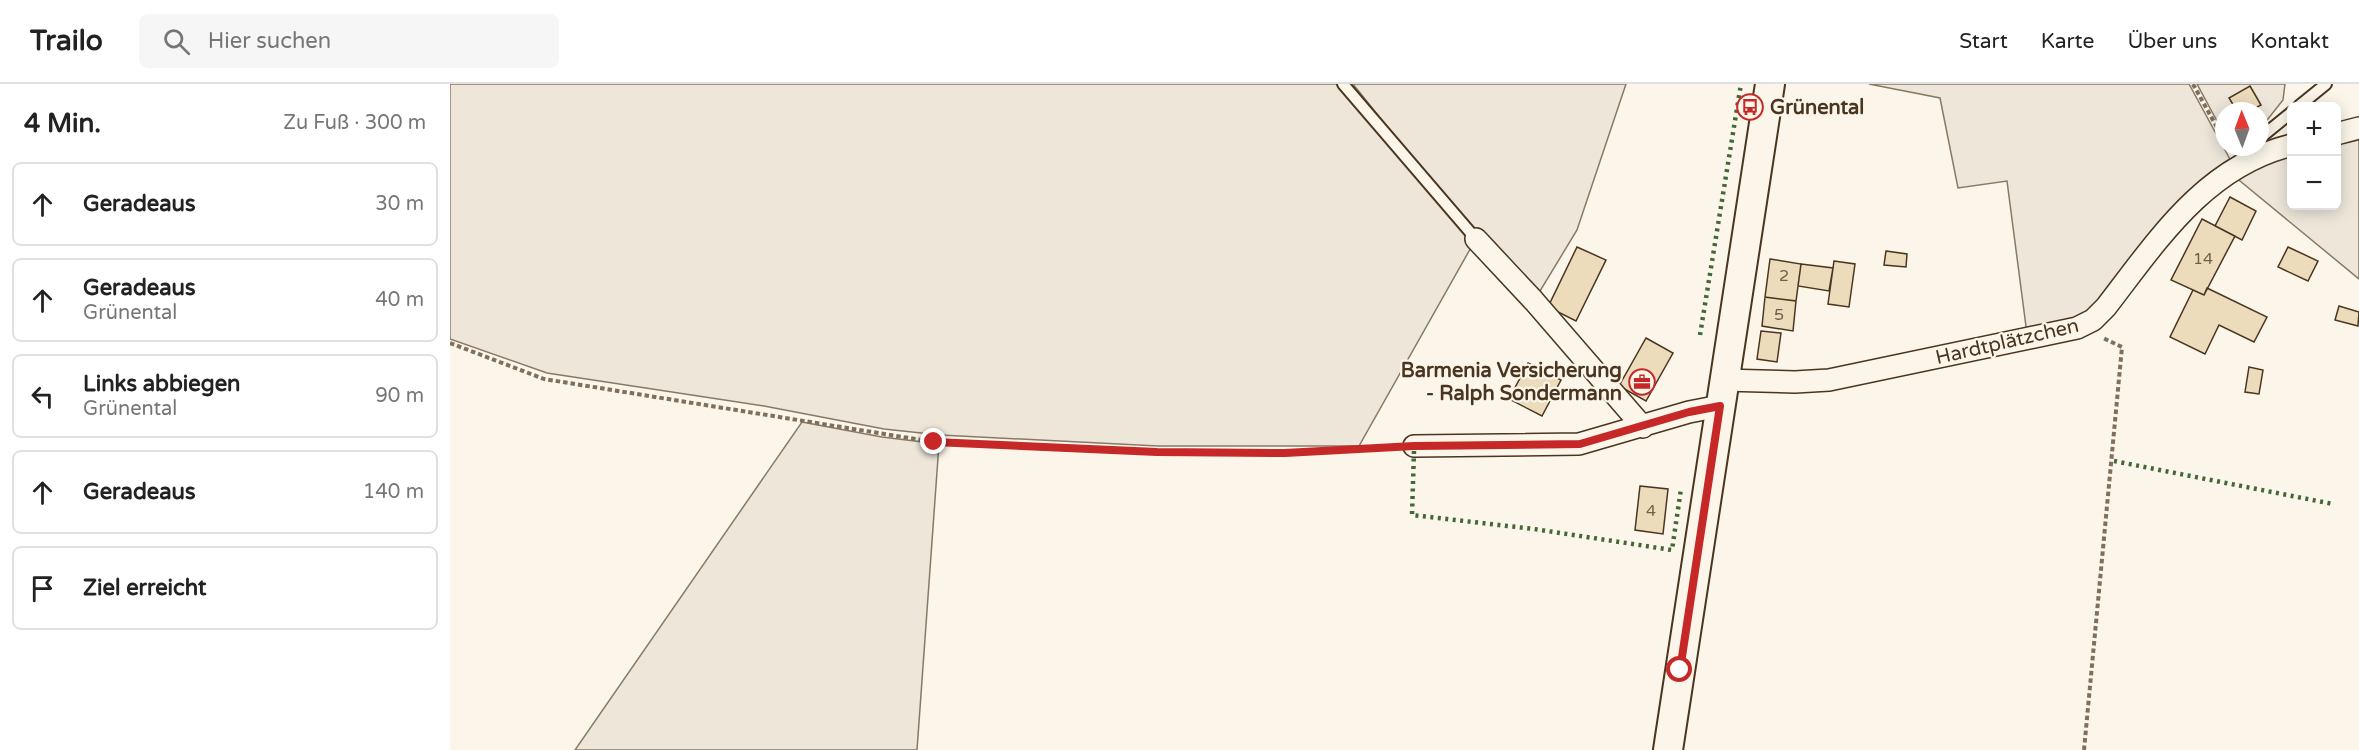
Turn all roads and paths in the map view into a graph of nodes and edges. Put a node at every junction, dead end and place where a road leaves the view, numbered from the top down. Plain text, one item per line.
1 (1343, 84) edge
2 (1770, 84) edge
3 (2193, 84) edge
4 (2326, 84) edge
5 (2304, 102) edge
6 (2287, 117) edge
7 (2215, 124) edge
8 (2359, 128) edge
9 (2341, 133) edge
10 (2269, 135) edge
11 (2287, 145) edge
12 (2269, 146) edge
13 (2246, 156) edge
14 (1476, 239) joint
15 (2077, 328) junction
16 (450, 343) edge
17 (1722, 393) junction
18 (1643, 426) junction
19 (1414, 446) joint
20 (1668, 750) edge
21 (2084, 750) edge

1 - 14 lane
2 - 17 main road
3 - 7 path
4 - 5 lane
6 - 10 lane
8 - 9 street
11 - 12 street, Hardtplätzchen
13 - 15 street, Hardtplätzchen
14 - 18 street
15 - 17 street, Hardtplätzchen
15 - 21 path
16 - 19 path
17 - 18 street
17 - 20 main road
18 - 19 street

